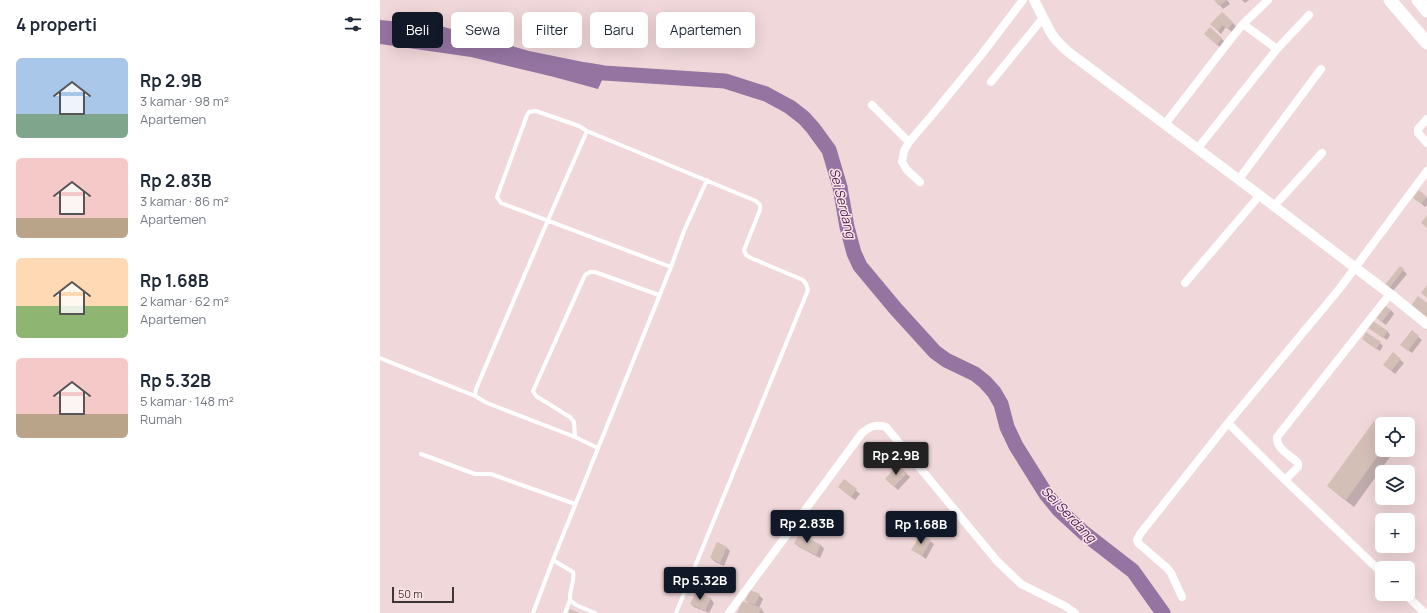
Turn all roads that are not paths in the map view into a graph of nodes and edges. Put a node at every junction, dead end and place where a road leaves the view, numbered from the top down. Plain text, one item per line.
1 (1024, 0) edge
2 (1034, 0) edge
3 (1268, 0) edge
4 (1390, 0) edge
5 (1418, 0) edge
6 (1427, 11) edge
7 (1308, 16) dead end
8 (1043, 18) junction
9 (1243, 24) junction
10 (1427, 43) edge
11 (1278, 49) junction
12 (1321, 70) dead end
13 (991, 82) dead end
14 (872, 105) dead end
15 (1427, 119) edge
16 (1165, 124) junction
17 (587, 131) junction
18 (909, 142) junction
19 (1427, 143) edge
20 (1198, 148) junction
21 (1322, 153) dead end
22 (1427, 171) edge
23 (1239, 179) junction
24 (707, 180) junction
25 (920, 182) dead end
26 (1260, 195) junction
27 (1274, 206) junction
28 (548, 220) junction
29 (671, 267) junction
30 (1356, 268) junction
31 (1185, 283) dead end
32 (1390, 294) junction
33 (659, 295) junction
34 (1427, 324) edge
35 (380, 358) edge
36 (475, 396) junction
37 (1228, 423) junction
38 (575, 438) junction
39 (598, 448) junction
40 (421, 454) dead end
41 (1287, 479) junction
42 (575, 504) junction
43 (553, 560) junction
44 (1375, 566) edge
45 (1182, 597) dead end
46 (570, 600) junction
47 (1413, 601) edge
48 (533, 613) edge
49 (565, 613) edge
50 (595, 613) edge
51 (676, 613) edge
52 (730, 613) edge
53 (1075, 613) edge
54 (1426, 613) edge

1 - 18 street
2 - 8 street
3 - 9 street
4 - 10 highway
5 - 6 highway
7 - 11 street
8 - 13 street
8 - 16 street
9 - 11 street
9 - 16 street
11 - 20 street
12 - 23 street
14 - 18 street
15 - 19 street
16 - 20 street
17 - 24 lane
17 - 28 lane
17 - 28 lane
18 - 25 street
20 - 23 street
21 - 27 street
22 - 30 street
23 - 26 street
24 - 29 lane
24 - 51 lane
26 - 27 street
26 - 31 street
27 - 30 street
28 - 29 lane
28 - 36 lane
29 - 33 lane
30 - 32 street
30 - 37 street
32 - 34 street
32 - 41 street
33 - 38 lane
33 - 39 lane
35 - 36 lane
36 - 38 lane
37 - 41 street
37 - 45 street
38 - 39 lane
39 - 42 lane
40 - 42 lane
41 - 44 street
42 - 43 lane
43 - 46 lane
43 - 48 lane
46 - 49 lane
46 - 50 lane
47 - 54 street
52 - 53 street

